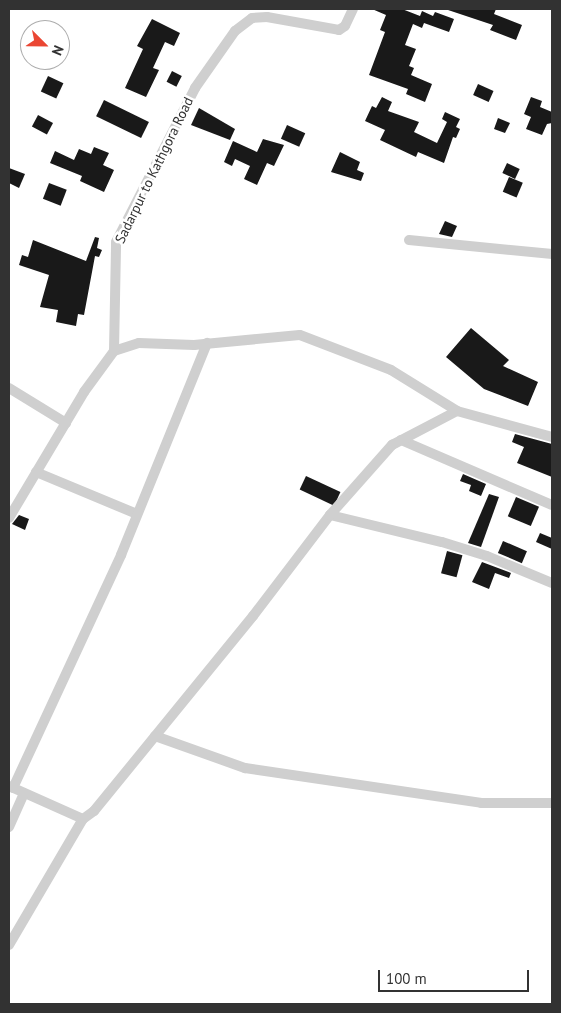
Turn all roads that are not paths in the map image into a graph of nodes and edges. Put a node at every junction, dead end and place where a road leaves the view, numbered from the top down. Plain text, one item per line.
1 (353, 9) edge
2 (409, 240) dead end
3 (552, 254) edge
4 (207, 343) junction
5 (114, 351) junction
6 (9, 388) edge
7 (457, 411) junction
8 (66, 423) junction
9 (552, 437) edge
10 (401, 440) junction
11 (36, 472) junction
12 (552, 505) edge
13 (137, 514) junction
14 (330, 515) junction
15 (9, 518) edge
16 (552, 583) edge
17 (155, 736) junction
18 (11, 787) edge
19 (24, 793) junction
20 (552, 803) edge
21 (83, 819) junction
22 (9, 827) edge
23 (9, 945) edge

1 - 5 street, Sadarpur to Kathgora Road
2 - 3 street
4 - 5 street
4 - 7 street
4 - 13 street
5 - 8 street
6 - 8 street
7 - 9 street
7 - 10 street
8 - 11 street
10 - 12 street
10 - 14 street
11 - 13 street
11 - 15 street
13 - 18 street
14 - 16 street
14 - 17 street
17 - 20 street
17 - 21 street
18 - 19 street
19 - 21 street
19 - 22 street
21 - 23 street

